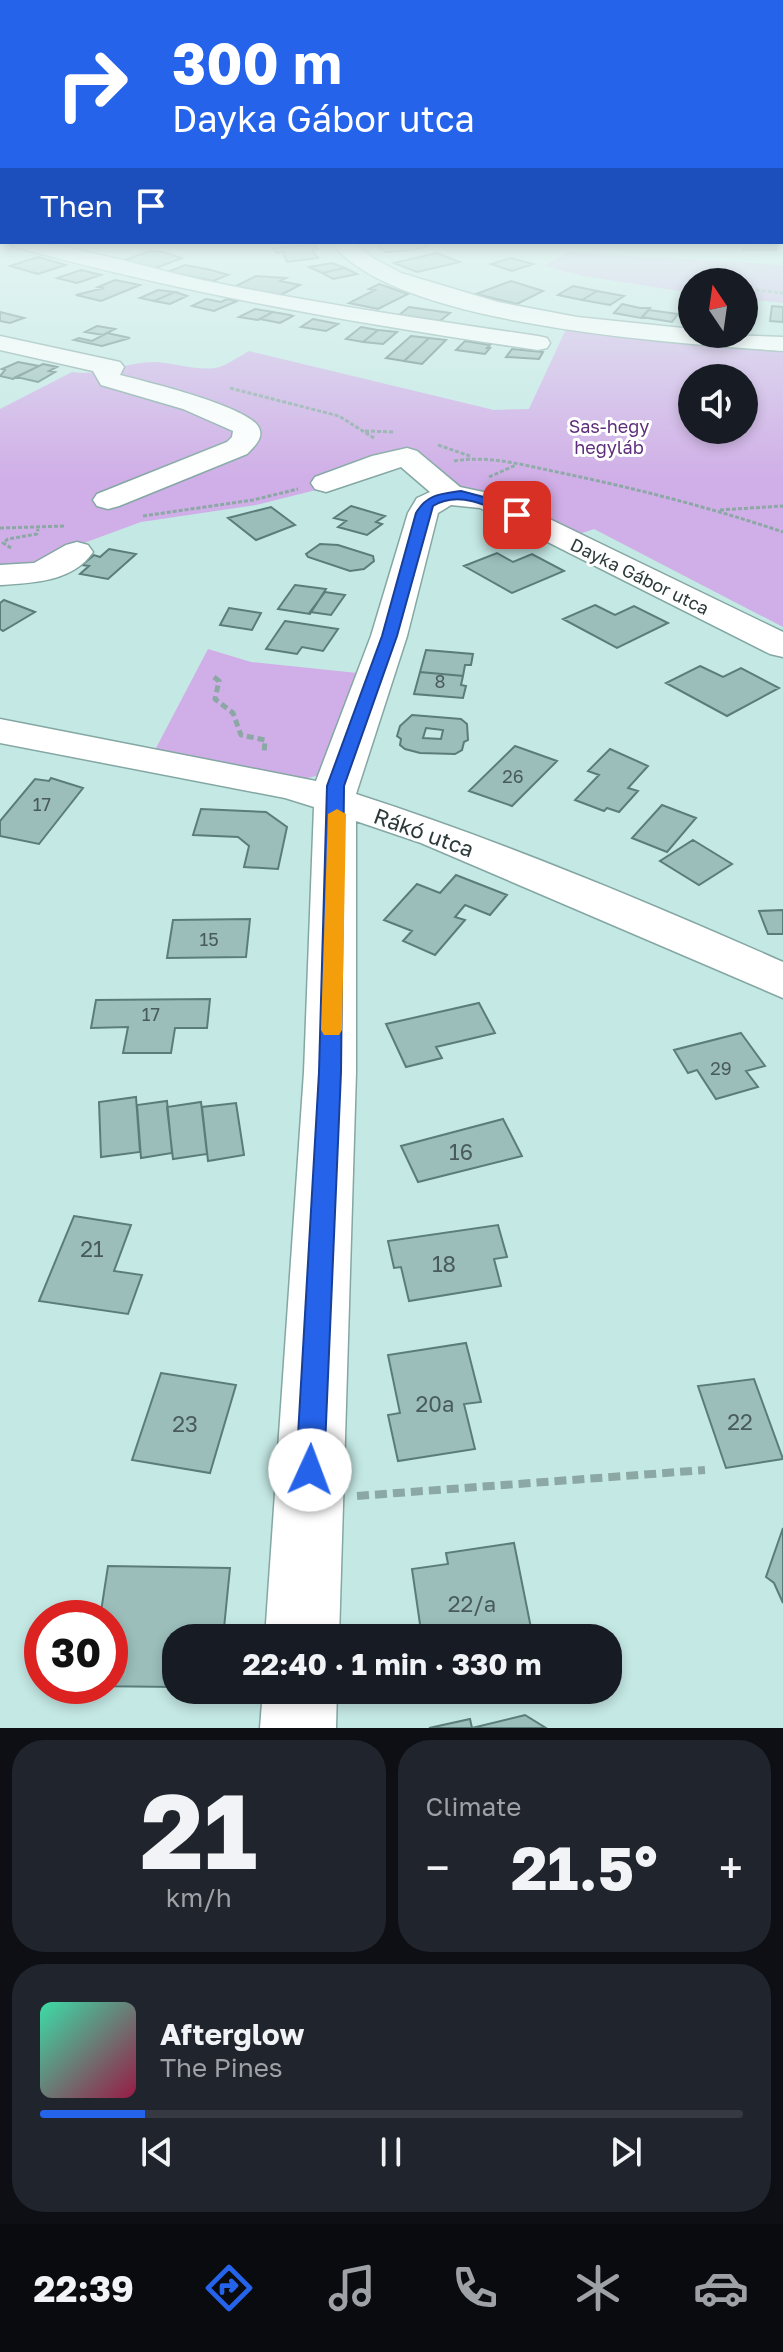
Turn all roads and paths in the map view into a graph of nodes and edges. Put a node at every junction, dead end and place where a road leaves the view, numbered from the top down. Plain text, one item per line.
1 (381, 319) edge
2 (535, 319) edge
3 (0, 343) edge
4 (538, 343) dead end
5 (783, 344) edge
6 (227, 388) dead end
7 (427, 474) junction
8 (326, 483) joint
9 (108, 500) dead end
10 (783, 506) edge
11 (718, 510) junction
12 (143, 516) dead end
13 (0, 528) edge
14 (38, 529) junction
15 (783, 532) edge
16 (73, 539) joint
17 (2, 555) edge
18 (783, 646) edge
19 (214, 677) dead end
20 (0, 731) edge
21 (241, 777) junction
22 (337, 802) junction
23 (783, 981) edge
24 (705, 1470) dead end
25 (309, 1499) junction
26 (303, 1624) edge
27 (299, 1704) edge
28 (298, 1728) edge

1 - 4 street
2 - 5 street
3 - 9 street
6 - 7 path
7 - 8 street
7 - 11 path
7 - 18 street, Dayka Gábor utca
7 - 22 street
8 - 12 path
10 - 11 path
11 - 15 path
13 - 14 path
14 - 16 path
14 - 17 path
16 - 17 street
19 - 21 path
20 - 21 street, Rákó utca
21 - 22 street, Rákó utca
22 - 23 street, Rákó utca
22 - 25 street
24 - 25 path
25 - 26 street
27 - 28 street

